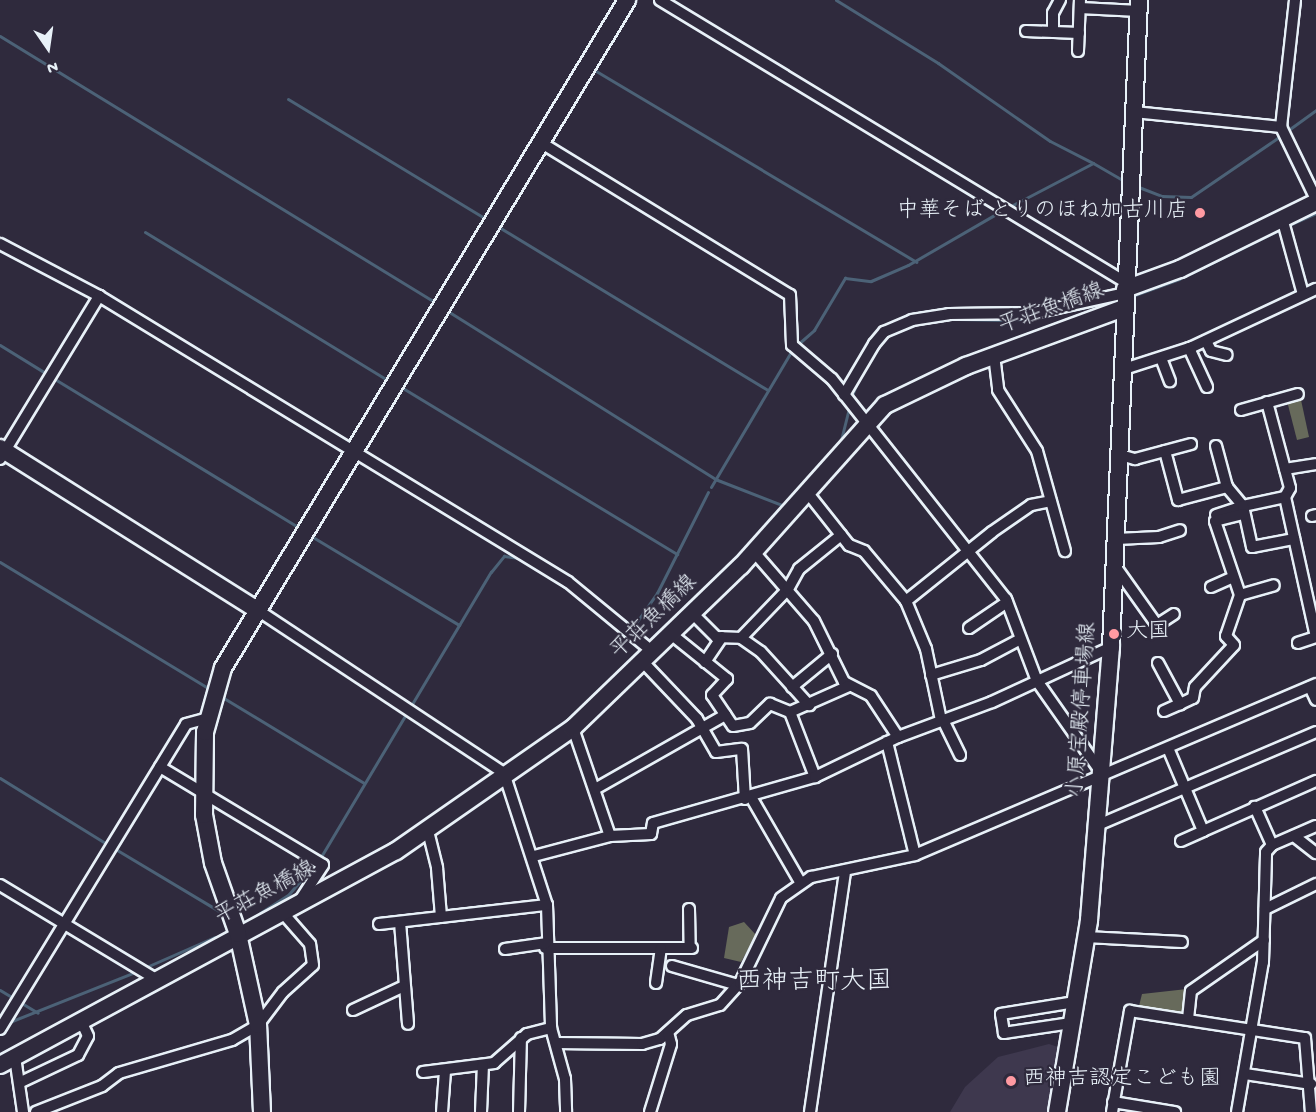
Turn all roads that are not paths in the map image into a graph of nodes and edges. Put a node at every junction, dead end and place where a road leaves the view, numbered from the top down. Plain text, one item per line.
1 (627, 0) edge
2 (660, 0) edge
3 (1060, 0) edge
4 (1295, 0) edge
5 (1080, 4) edge
6 (1139, 6) edge
7 (1026, 31) dead end
8 (1053, 32) junction
9 (1079, 33) junction
10 (1078, 51) dead end
11 (1134, 112) junction
12 (1283, 132) junction
13 (540, 142) junction
14 (1316, 200) edge
15 (1282, 218) junction
16 (0, 244) edge
17 (1316, 289) edge
18 (1303, 294) junction
19 (1124, 295) junction
20 (99, 296) junction
21 (1206, 341) junction
22 (1189, 348) junction
23 (994, 355) junction
24 (1227, 355) dead end
25 (1161, 358) junction
26 (1121, 370) junction
27 (1170, 381) dead end
28 (1207, 387) dead end
29 (1298, 394) dead end
30 (849, 400) junction
31 (1267, 402) junction
32 (1241, 410) dead end
33 (866, 424) junction
34 (1191, 444) dead end
35 (1216, 446) dead end
36 (354, 449) junction
37 (1165, 451) junction
38 (2, 453) edge
39 (1117, 454) junction
40 (1315, 467) edge
41 (1285, 469) junction
42 (1227, 488) junction
43 (807, 492) junction
44 (1285, 497) junction
45 (1052, 501) junction
46 (1243, 510) junction
47 (1212, 517) dead end
48 (1180, 530) dead end
49 (841, 535) junction
50 (1294, 538) junction
51 (1116, 539) junction
52 (1065, 551) dead end
53 (754, 552) junction
54 (968, 552) junction
55 (1115, 566) junction
56 (1233, 577) junction
57 (1274, 585) dead end
58 (1211, 587) dead end
59 (789, 589) junction
60 (1240, 595) junction
61 (906, 601) junction
62 (1007, 602) junction
63 (256, 609) junction
64 (692, 613) junction
65 (1174, 614) dead end
66 (969, 628) dead end
67 (1315, 630) edge
68 (671, 634) junction
69 (722, 637) junction
70 (741, 638) junction
71 (1019, 640) junction
72 (1298, 643) dead end
73 (1111, 646) junction
74 (832, 654) junction
75 (647, 657) junction
76 (705, 662) junction
77 (1158, 663) dead end
78 (932, 675) junction
79 (1037, 681) junction
80 (849, 686) junction
81 (1313, 686) edge
82 (792, 687) junction
83 (1316, 700) edge
84 (1180, 704) junction
85 (808, 705) junction
86 (1164, 711) dead end
87 (790, 712) junction
88 (725, 715) junction
89 (209, 718) junction
90 (942, 720) junction
91 (702, 726) junction
92 (573, 728) junction
93 (1316, 732) edge
94 (898, 737) junction
95 (887, 742) junction
96 (1168, 748) junction
97 (960, 755) dead end
98 (160, 766) junction
99 (1101, 772) junction
100 (504, 773) junction
101 (815, 777) junction
102 (1316, 781) edge
103 (595, 789) junction
104 (1184, 789) junction
105 (202, 792) junction
106 (748, 798) junction
107 (1256, 807) junction
108 (1098, 825) junction
109 (1316, 826) edge
110 (428, 831) junction
111 (1203, 831) junction
112 (610, 836) junction
113 (1294, 836) junction
114 (1181, 841) dead end
115 (1272, 845) junction
116 (1316, 853) edge
117 (915, 855) junction
118 (534, 856) junction
119 (845, 871) junction
120 (800, 882) junction
121 (1316, 884) edge
122 (0, 885) edge
123 (299, 903) junction
124 (547, 905) junction
125 (689, 909) dead end
126 (1265, 909) junction
127 (282, 912) junction
128 (441, 917) junction
129 (65, 922) junction
130 (400, 922) junction
131 (379, 924) dead end
132 (238, 932) junction
133 (1086, 937) junction
134 (1264, 940) junction
135 (1182, 942) dead end
136 (545, 946) junction
137 (661, 948) junction
138 (505, 949) dead end
139 (672, 966) dead end
140 (151, 975) junction
141 (656, 983) dead end
142 (738, 985) junction
143 (404, 986) junction
144 (1075, 1002) junction
145 (353, 1010) dead end
146 (1188, 1019) junction
147 (81, 1021) junction
148 (1071, 1023) junction
149 (408, 1024) dead end
150 (258, 1025) junction
151 (2, 1026) edge
152 (551, 1028) junction
153 (1252, 1030) junction
154 (668, 1032) junction
155 (521, 1038) junction
156 (556, 1043) junction
157 (15, 1057) junction
158 (0, 1065) edge
159 (483, 1065) junction
160 (444, 1071) junction
161 (423, 1072) dead end
162 (1245, 1074) junction
163 (21, 1082) junction
164 (1311, 1084) junction
165 (1112, 1107) edge
166 (23, 1112) edge
167 (36, 1112) edge
168 (262, 1112) edge
169 (442, 1112) edge
170 (481, 1112) edge
171 (519, 1112) edge
172 (566, 1112) edge
173 (650, 1112) edge
174 (810, 1112) edge
175 (1057, 1112) edge
176 (1175, 1112) edge
177 (1238, 1112) edge
178 (1311, 1112) edge

1 - 13 main road
2 - 19 street
3 - 8 street
4 - 12 street
5 - 6 street
5 - 9 street
6 - 11 main road, 小原宝殿停車場線
7 - 8 street
8 - 9 street
9 - 10 street
11 - 12 street
11 - 19 main road, 小原宝殿停車場線
12 - 14 street
13 - 30 street
13 - 36 main road
14 - 15 main road, 平荘魚橋線
15 - 18 street
15 - 19 main road, 平荘魚橋線
16 - 20 street
17 - 18 street
18 - 21 street
19 - 23 main road, 平荘魚橋線
19 - 26 main road, 小原宝殿停車場線
19 - 30 street
20 - 36 street
20 - 38 street
21 - 22 street
21 - 24 street
22 - 25 street
22 - 28 street
23 - 33 main road, 平荘魚橋線
23 - 45 street
25 - 26 street
25 - 27 street
26 - 39 main road, 小原宝殿停車場線
29 - 31 street
30 - 33 street
31 - 32 street
31 - 41 street
33 - 43 main road, 平荘魚橋線
33 - 54 street
34 - 37 street
35 - 42 street
36 - 63 main road
36 - 75 street
37 - 39 street
37 - 42 street
38 - 63 main road
39 - 51 main road, 小原宝殿停車場線
40 - 41 street
41 - 44 street
42 - 46 street
43 - 49 street
43 - 53 main road, 平荘魚橋線
44 - 46 street
44 - 50 street
45 - 52 street
45 - 54 street
46 - 47 street
46 - 50 street
46 - 56 street
48 - 51 street
49 - 59 street
49 - 61 street
50 - 67 street
51 - 55 main road, 小原宝殿停車場線
53 - 59 street
53 - 64 main road, 平荘魚橋線
54 - 61 street
54 - 62 street
55 - 65 street
55 - 73 main road, 小原宝殿停車場線
56 - 58 street
56 - 60 street
57 - 60 street
59 - 70 street
59 - 74 street
60 - 84 street
61 - 78 street
62 - 66 street
62 - 71 street
63 - 89 main road
63 - 100 street
64 - 68 main road, 平荘魚橋線
64 - 69 street
67 - 72 street
68 - 75 main road, 平荘魚橋線
68 - 76 street
69 - 70 street
69 - 76 street
70 - 82 street
71 - 78 street
71 - 79 street
73 - 79 street
73 - 99 main road, 小原宝殿停車場線
74 - 80 street
74 - 82 street
75 - 91 street
75 - 92 main road, 平荘魚橋線
76 - 88 street
77 - 84 street
78 - 90 street
79 - 90 street
79 - 99 street
80 - 85 street
80 - 94 street
81 - 83 street
81 - 96 street
82 - 85 street
84 - 86 street
85 - 87 street
87 - 88 street
87 - 101 street
88 - 91 street
89 - 98 street
89 - 105 main road
90 - 94 street
90 - 97 street
91 - 103 street
91 - 106 street
92 - 100 main road, 平荘魚橋線
92 - 103 street
93 - 104 street
94 - 95 street
95 - 101 street
95 - 117 street
96 - 99 street
96 - 104 street
98 - 105 street
98 - 129 street
99 - 108 main road, 小原宝殿停車場線
99 - 117 street
100 - 110 main road, 平荘魚橋線
100 - 118 street
101 - 106 street
102 - 107 street
103 - 112 street
104 - 108 street
104 - 111 street
105 - 123 street
105 - 132 main road
106 - 112 street
106 - 120 street
107 - 111 street
107 - 115 street
108 - 133 main road, 小原宝殿停車場線
109 - 113 street
110 - 123 main road, 平荘魚橋線
110 - 128 street
111 - 114 street
112 - 118 street
113 - 115 street
113 - 116 street
115 - 126 street
117 - 119 street
118 - 124 street
119 - 120 street
119 - 174 street
120 - 142 street
121 - 126 street
122 - 129 street
123 - 127 main road, 平荘魚橋線
124 - 128 street
124 - 136 street
125 - 137 street
126 - 134 street
127 - 132 main road, 平荘魚橋線
127 - 150 street
128 - 130 street
129 - 140 street
129 - 151 street
130 - 131 street
130 - 143 street
132 - 140 main road, 平荘魚橋線
132 - 150 main road
133 - 135 street
133 - 144 main road, 小原宝殿停車場線
134 - 146 street
134 - 153 street
136 - 137 street
136 - 138 street
136 - 152 street
137 - 141 street
139 - 142 street
140 - 147 main road, 平荘魚橋線
142 - 154 street
143 - 145 street
143 - 149 street
144 - 148 main road, 小原宝殿停車場線
144 - 148 street
146 - 153 street
146 - 165 street
147 - 157 main road, 平荘魚橋線
147 - 163 street
148 - 175 main road, 小原宝殿停車場線
150 - 167 street
150 - 168 main road
152 - 155 street
152 - 156 street
153 - 162 street
153 - 164 street
154 - 156 street
154 - 173 street
155 - 159 street
155 - 171 street
156 - 172 street
157 - 158 main road, 平荘魚橋線
157 - 163 street
159 - 160 street
159 - 170 street
160 - 161 street
160 - 169 street
162 - 164 street
162 - 177 street
163 - 166 street
164 - 178 street
165 - 176 street

